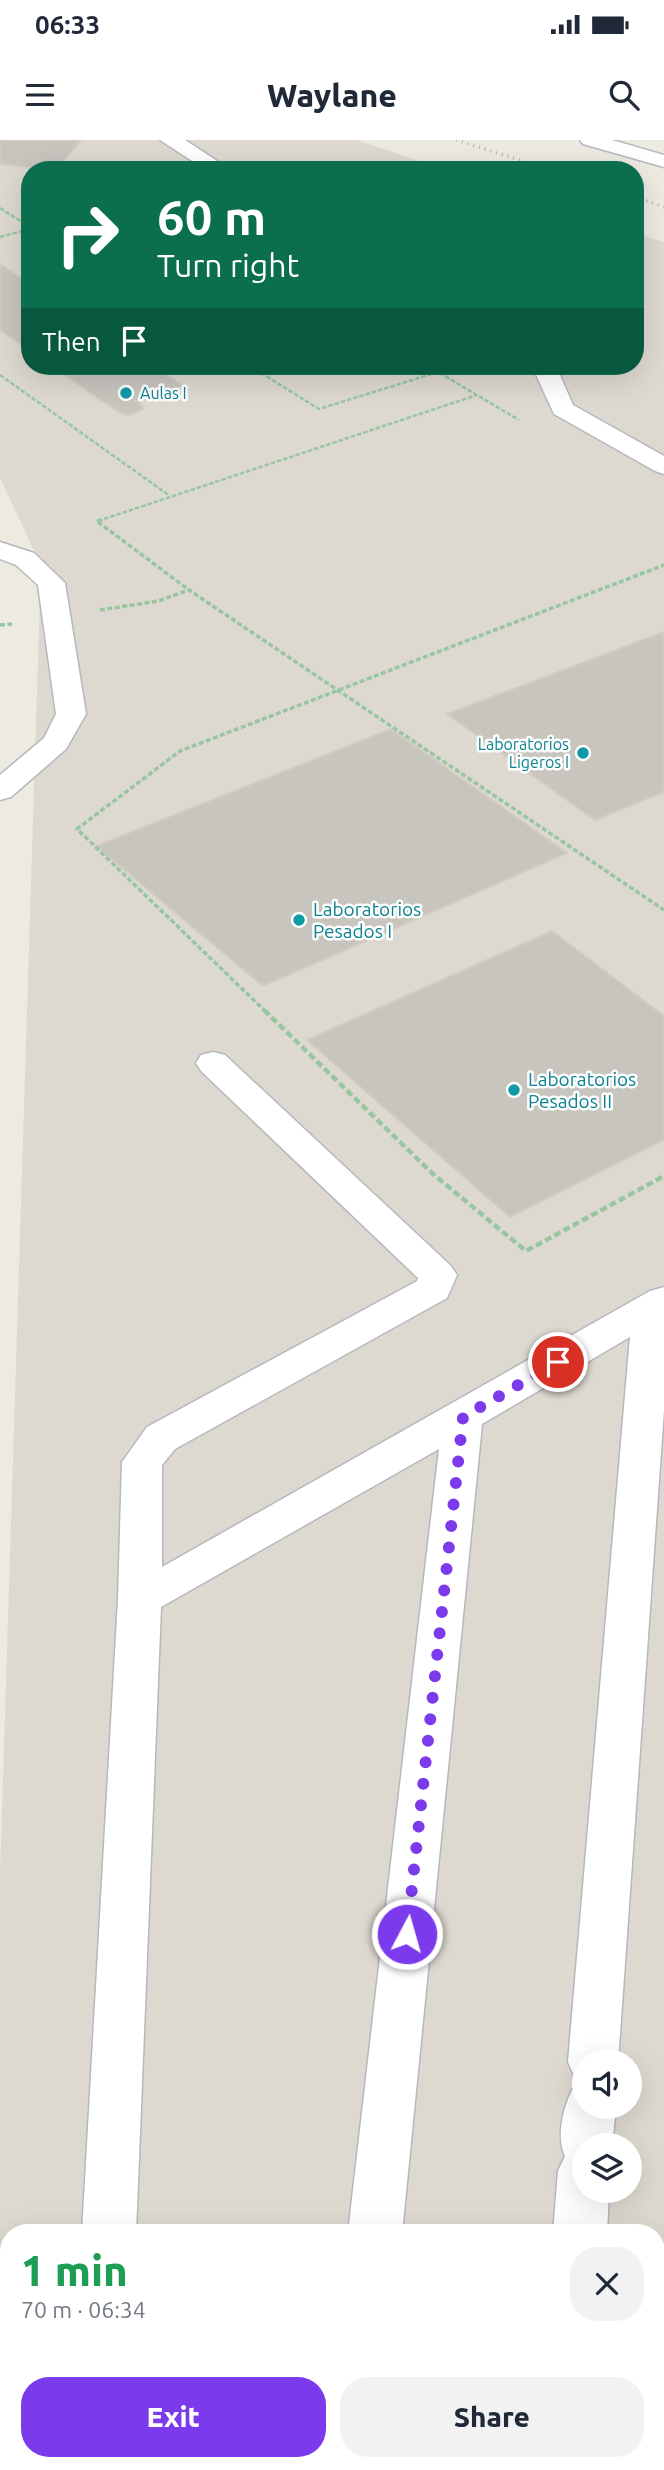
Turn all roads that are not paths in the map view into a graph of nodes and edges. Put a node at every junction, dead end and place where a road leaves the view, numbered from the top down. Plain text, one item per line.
1 (170, 140) edge
2 (590, 140) edge
3 (205, 161) edge
4 (664, 161) edge
5 (548, 375) edge
6 (664, 466) edge
7 (0, 550) edge
8 (0, 791) edge
9 (213, 1063) dead end
10 (658, 1303) edge
11 (463, 1417) junction
12 (140, 1599) junction
13 (594, 2049) edge
14 (582, 2203) edge
15 (109, 2224) edge
16 (376, 2224) edge
17 (581, 2224) edge

1 - 3 lane
2 - 4 lane
5 - 6 lane
7 - 8 lane
9 - 12 lane
10 - 11 lane
10 - 13 lane
11 - 12 lane
11 - 16 lane
12 - 15 lane
14 - 17 lane

